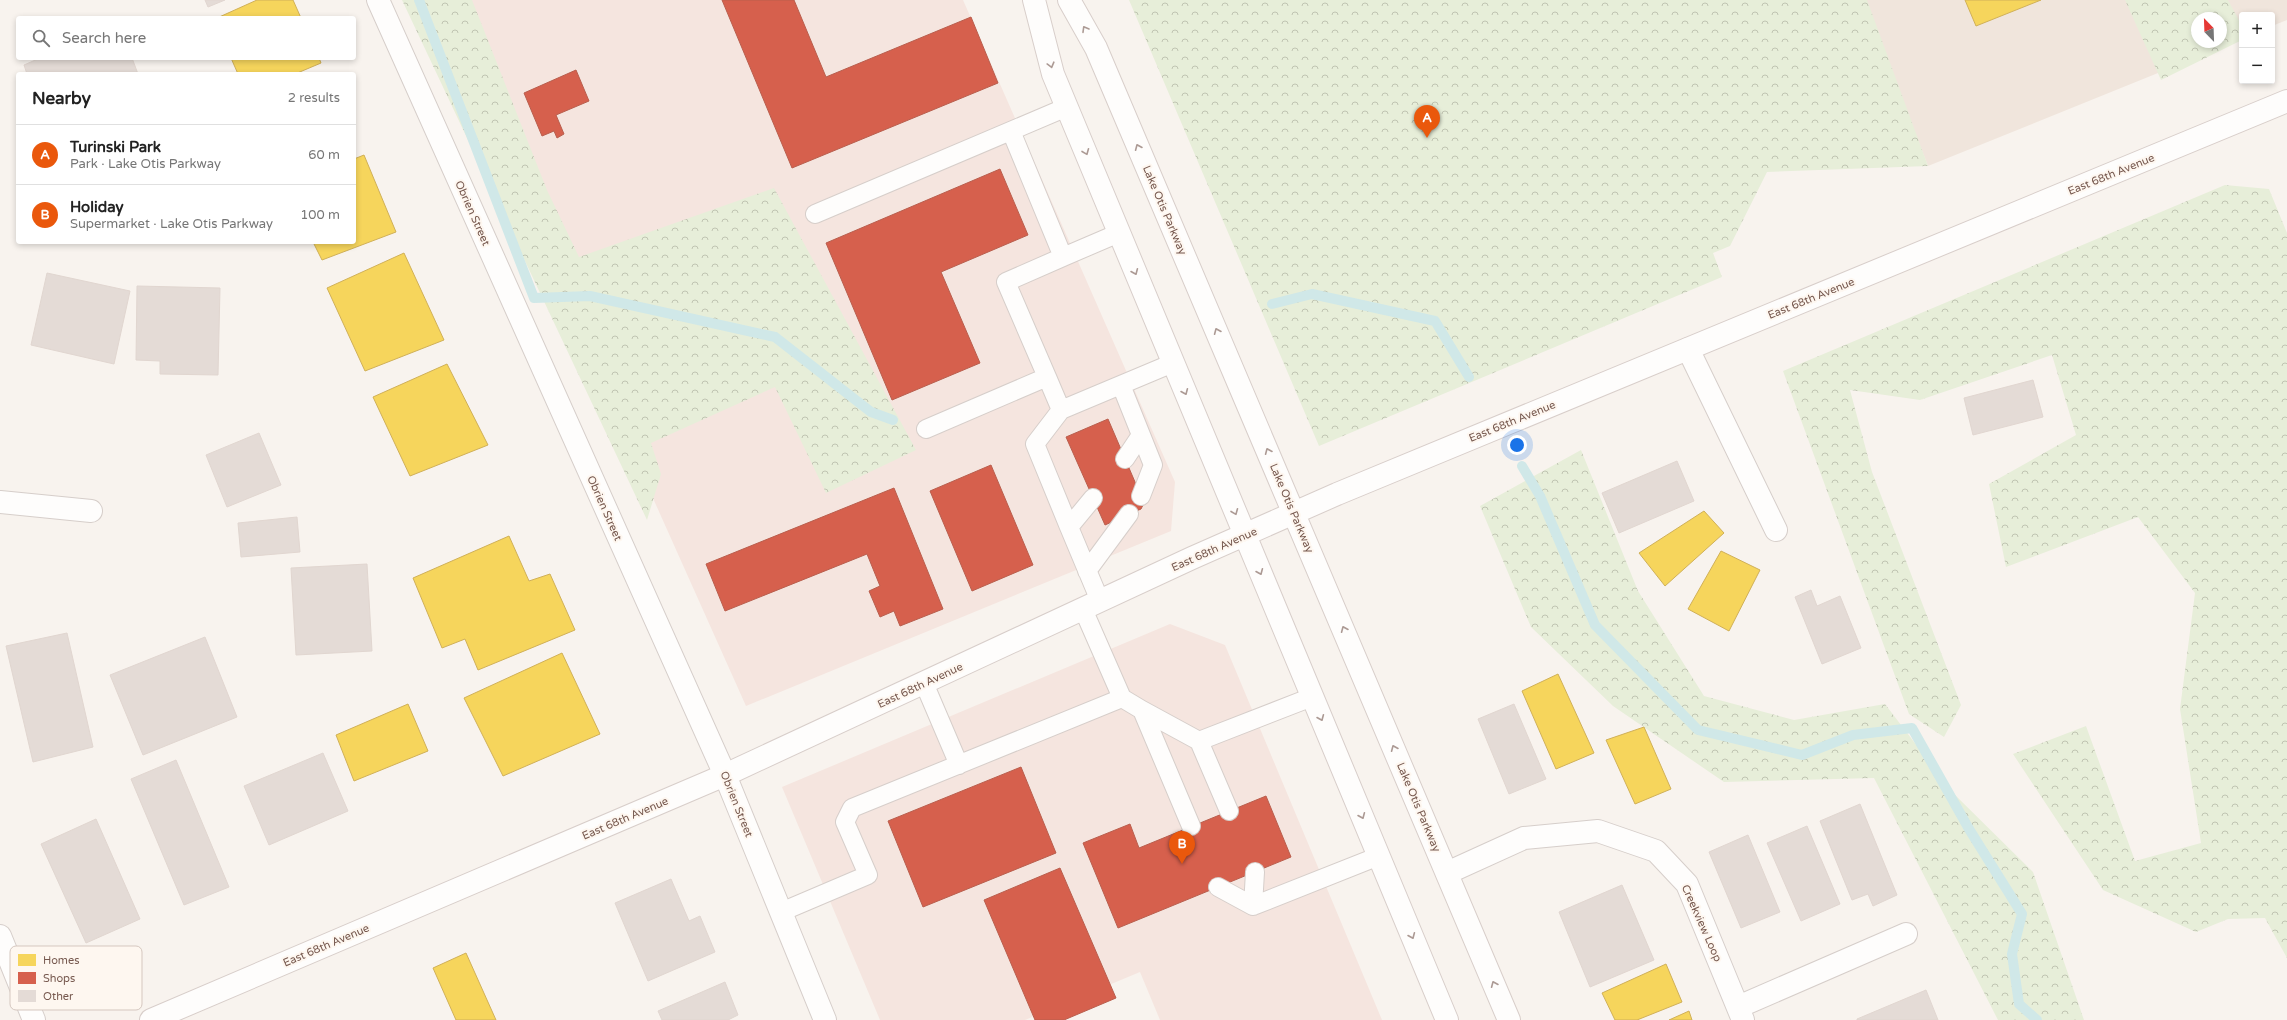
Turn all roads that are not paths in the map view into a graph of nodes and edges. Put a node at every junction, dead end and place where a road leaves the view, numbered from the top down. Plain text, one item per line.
1 (378, 0) edge
2 (1034, 0) edge
3 (1069, 0) edge
4 (2287, 101) edge
5 (1067, 107) junction
6 (1011, 131) junction
7 (815, 214) dead end
8 (1119, 233) junction
9 (1063, 257) junction
10 (1688, 349) junction
11 (1174, 363) junction
12 (1047, 377) junction
13 (1121, 385) junction
14 (1061, 410) junction
15 (926, 429) dead end
16 (1141, 435) junction
17 (1125, 458) dead end
18 (1141, 496) dead end
19 (1093, 498) dead end
20 (0, 502) edge
21 (91, 511) dead end
22 (1294, 513) junction
23 (1129, 514) dead end
24 (1069, 527) junction
25 (1776, 530) dead end
26 (1245, 536) junction
27 (1087, 571) junction
28 (1091, 605) junction
29 (924, 683) junction
30 (1312, 697) junction
31 (1122, 698) junction
32 (1142, 710) junction
33 (1200, 741) junction
34 (959, 765) junction
35 (725, 776) junction
36 (1229, 811) dead end
37 (1191, 826) dead end
38 (1379, 856) junction
39 (1255, 872) dead end
40 (1447, 873) junction
41 (1218, 887) dead end
42 (1253, 906) junction
43 (781, 912) junction
44 (1906, 934) dead end
45 (0, 936) edge
46 (10, 961) edge
47 (30, 1010) edge
48 (1740, 1013) edge
49 (34, 1020) edge
50 (151, 1020) edge
51 (825, 1020) edge
52 (1447, 1020) edge
53 (1509, 1020) edge

1 - 35 street, Obrien Street
2 -> 5 street
22 -> 3 street, Lake Otis Parkway
4 - 10 street, East 68th Avenue
5 - 6 lane
5 -> 8 street
6 - 7 lane
6 - 9 lane
8 - 9 lane
8 -> 11 street
9 - 12 lane
10 - 22 street, East 68th Avenue
10 - 25 street
11 - 13 lane
11 -> 26 street
12 - 14 lane
12 - 15 lane
13 - 14 lane
13 - 16 lane
14 - 24 lane
16 - 17 lane
16 - 18 lane
19 - 24 lane
20 - 21 street
22 - 26 street, East 68th Avenue
40 -> 22 street, Lake Otis Parkway
23 - 27 lane
24 - 27 lane
26 - 28 street, East 68th Avenue
26 -> 30 street
27 - 28 lane
28 - 29 street, East 68th Avenue
28 - 31 lane
29 - 34 lane
29 - 35 street, East 68th Avenue
30 - 33 lane
30 -> 38 street
31 - 32 lane
31 - 34 lane
32 - 33 lane
32 - 37 lane
33 - 36 lane
34 - 43 lane
35 - 43 street, Obrien Street
35 - 50 street, East 68th Avenue
38 - 42 lane
38 -> 52 street
39 - 42 lane
40 - 48 street, Creekview Loop
53 -> 40 street, Lake Otis Parkway
41 - 42 lane
43 - 51 street, Obrien Street
44 - 48 street, Creekview Loop
45 - 46 street
47 - 49 street

